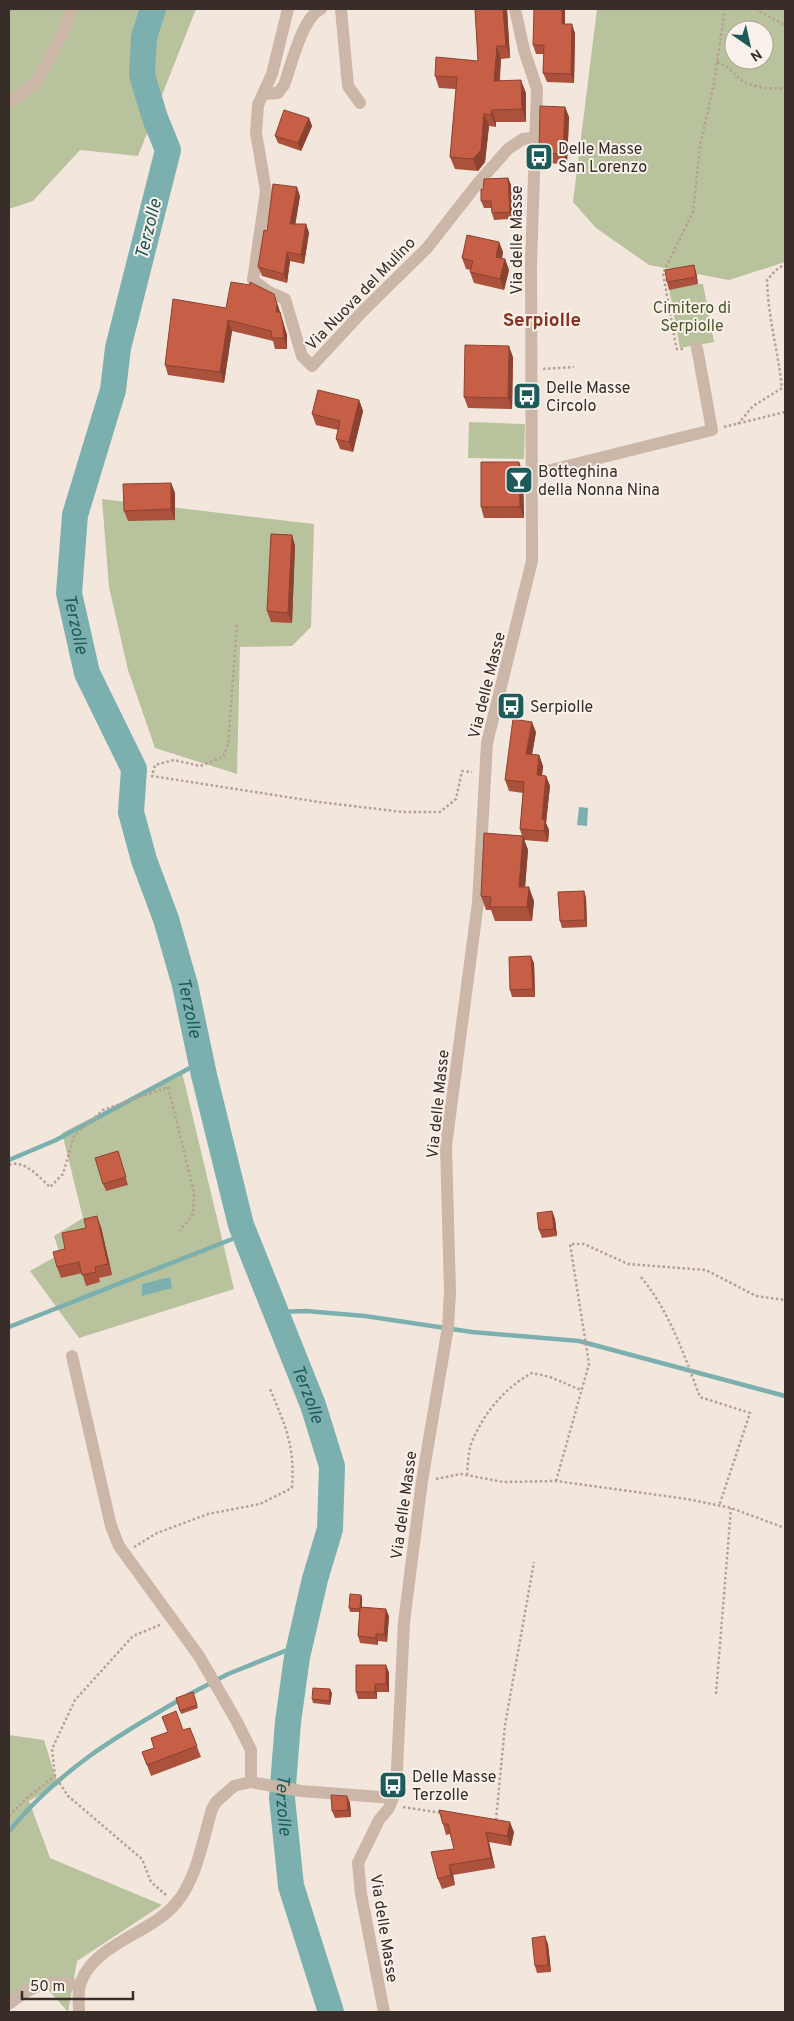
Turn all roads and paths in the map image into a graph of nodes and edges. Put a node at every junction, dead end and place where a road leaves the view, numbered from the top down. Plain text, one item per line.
1 (72, 9) edge
2 (288, 9) edge
3 (321, 9) edge
4 (341, 9) edge
5 (515, 9) edge
6 (725, 9) edge
7 (755, 9) edge
8 (785, 25) edge
9 (717, 62) junction
10 (785, 88) edge
11 (263, 94) junction
12 (360, 102) dead end
13 (9, 103) edge
14 (534, 138) junction
15 (785, 264) edge
16 (697, 348) joint
17 (574, 367) dead end
18 (548, 368) dead end
19 (785, 412) edge
20 (738, 424) junction
21 (712, 430) junction
22 (531, 475) junction
23 (237, 626) dead end
24 (486, 772) junction
25 (9, 1165) edge
26 (180, 1231) dead end
27 (641, 1277) dead end
28 (785, 1300) edge
29 (72, 1356) dead end
30 (270, 1389) dead end
31 (581, 1390) junction
32 (467, 1475) junction
33 (422, 1481) junction
34 (556, 1481) junction
35 (719, 1506) junction
36 (731, 1508) junction
37 (785, 1528) edge
38 (130, 1562) junction
39 (534, 1562) dead end
40 (172, 1620) junction
41 (716, 1694) dead end
42 (55, 1776) junction
43 (254, 1782) junction
44 (394, 1798) junction
45 (450, 1814) edge
46 (9, 1816) edge
47 (487, 1820) edge
48 (176, 1904) junction
49 (80, 1986) junction
50 (9, 2004) edge
51 (79, 2012) edge
52 (384, 2012) edge

1 - 13 street
2 - 11 street, Via Nuova del Mulino
3 - 11 street
4 - 12 street
5 - 14 street, Via delle Masse
6 - 9 path
7 - 8 path
9 - 10 path
9 - 16 path
11 - 14 street, Via Nuova del Mulino
14 - 22 street, Via delle Masse
15 - 20 path
16 - 21 street
17 - 18 path
19 - 20 path
20 - 21 path
21 - 22 street
22 - 24 street, Via delle Masse
23 - 24 path
24 - 33 street, Via delle Masse
25 - 26 path
27 - 35 path
28 - 31 path
29 - 38 street
30 - 38 path
31 - 32 path
31 - 34 path
32 - 33 path
32 - 34 path
33 - 44 street, Via delle Masse
34 - 35 path
35 - 36 path
36 - 37 path
36 - 41 path
38 - 40 street
39 - 47 path
40 - 42 path
40 - 43 street
42 - 46 path
42 - 48 path
43 - 44 street
43 - 48 street
44 - 45 path
44 - 52 street, Via delle Masse
48 - 49 street
49 - 50 street
49 - 51 street

